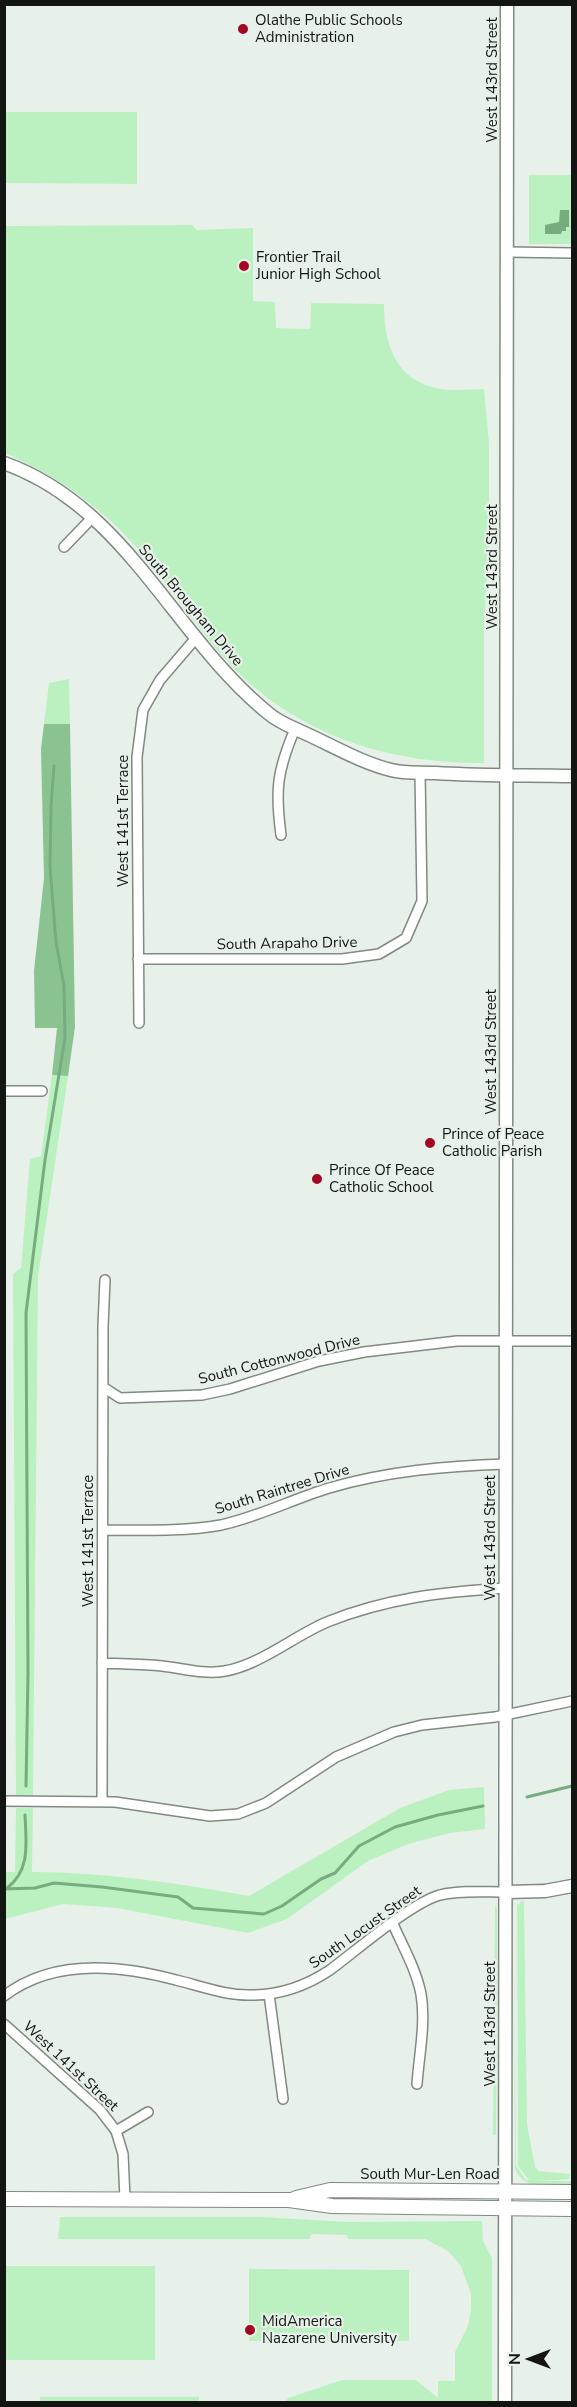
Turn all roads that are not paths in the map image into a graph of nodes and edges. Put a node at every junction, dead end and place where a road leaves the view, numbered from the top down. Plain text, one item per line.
1 (507, 4) edge
2 (508, 252) junction
3 (573, 253) edge
4 (4, 463) edge
5 (92, 518) junction
6 (64, 547) dead end
7 (196, 638) junction
8 (295, 729) junction
9 (420, 772) junction
10 (507, 775) junction
11 (573, 776) edge
12 (281, 835) dead end
13 (138, 959) junction
14 (139, 1023) dead end
15 (4, 1091) edge
16 (42, 1091) dead end
17 (105, 1280) dead end
18 (506, 1340) junction
19 (573, 1341) edge
20 (103, 1387) junction
21 (506, 1464) junction
22 (103, 1530) junction
23 (505, 1588) junction
24 (102, 1663) junction
25 (573, 1701) edge
26 (506, 1714) junction
27 (4, 1801) edge
28 (102, 1802) junction
29 (573, 1886) edge
30 (505, 1892) junction
31 (393, 1924) junction
32 (268, 1994) junction
33 (4, 1996) edge
34 (4, 2024) edge
35 (417, 2084) dead end
36 (283, 2099) dead end
37 (148, 2112) dead end
38 (116, 2131) junction
39 (504, 2191) junction
40 (573, 2192) edge
41 (4, 2199) edge
42 (125, 2199) junction
43 (289, 2200) junction
44 (504, 2208) junction
45 (573, 2209) edge
46 (505, 2403) edge

1 - 2 street, West 143rd Street
2 - 3 street
2 - 10 street, West 143rd Street
4 - 5 street, South Brougham Drive
5 - 6 street
5 - 7 street, South Brougham Drive
7 - 8 street, South Brougham Drive
7 - 13 street, West 141st Terrace
8 - 9 street, South Brougham Drive
8 - 12 street
9 - 10 street, South Brougham Drive
9 - 13 street, South Arapaho Drive
10 - 11 street, South Brougham Drive
10 - 18 street, West 143rd Street
13 - 14 street, West 141st Terrace
15 - 16 street
17 - 20 street, West 141st Terrace
18 - 19 street, South Cottonwood Drive
18 - 20 street, South Cottonwood Drive
18 - 21 street, West 143rd Street
20 - 22 street, West 141st Terrace
21 - 22 street, South Raintree Drive
21 - 23 street, West 143rd Street
22 - 24 street, West 141st Terrace
23 - 24 street
23 - 26 street, West 143rd Street
24 - 28 street, West 141st Terrace
25 - 26 street
26 - 28 street
26 - 30 street, West 143rd Street
27 - 28 street
29 - 30 street, South Locust Street
30 - 31 street, South Locust Street
30 - 39 street, West 143rd Street
31 - 32 street, South Locust Street
31 - 35 street
32 - 33 street, South Locust Street
32 - 36 street
34 - 38 street, West 141st Street
37 - 38 street, West 141st Street
38 - 42 street, West 141st Street
39 - 40 main road, South Mur-Len Road
39 - 43 main road, South Mur-Len Road
39 - 44 street, West 143rd Street
41 - 42 main road, South Mur-Len Road
42 - 43 main road, South Mur-Len Road
43 - 44 main road, South Mur-Len Road
44 - 45 main road, South Mur-Len Road
44 - 46 street, West 143rd Street

